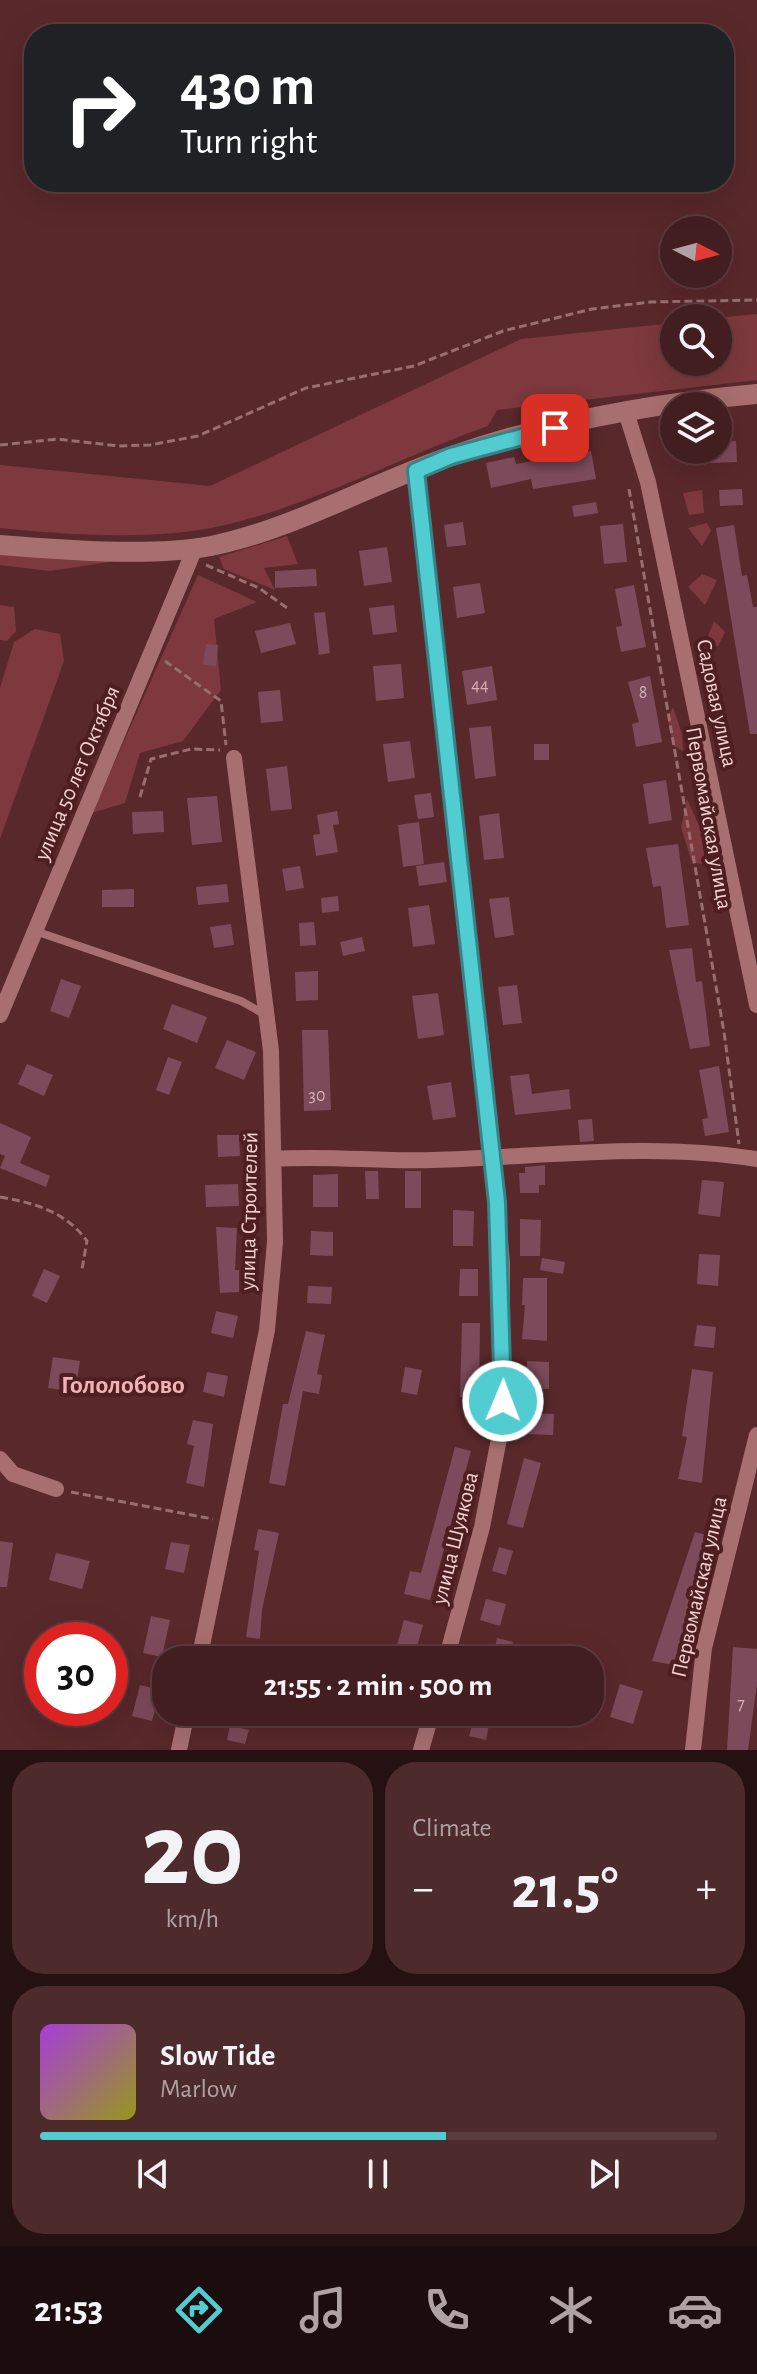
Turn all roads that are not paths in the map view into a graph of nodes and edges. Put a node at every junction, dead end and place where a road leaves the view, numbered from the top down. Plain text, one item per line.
1 (757, 394) edge
2 (626, 412) junction
3 (416, 471) junction
4 (0, 545) edge
5 (195, 548) junction
6 (230, 755) road end
7 (34, 931) junction
8 (757, 1005) edge
9 (264, 1014) junction
10 (0, 1015) edge
11 (492, 1155) junction
12 (749, 1158) edge
13 (274, 1159) junction
14 (757, 1435) edge
15 (0, 1459) edge
16 (56, 1489) road end
17 (202, 1646) edge
18 (450, 1646) edge
19 (184, 1726) edge
20 (428, 1726) edge
21 (179, 1750) edge
22 (421, 1750) edge
23 (693, 1750) edge

1 - 2 street
2 - 3 street
2 - 8 street, Садовая улица
3 - 5 street
3 - 11 street, улица Шуякова
4 - 5 street
5 - 7 street, улица 50 лет Октября
6 - 9 street, улица Строителей
7 - 9 lane
7 - 10 street, улица 50 лет Октября
9 - 13 street, улица Строителей
11 - 12 street
11 - 13 street
11 - 18 street, улица Шуякова
13 - 17 street, улица Строителей
14 - 23 street, Первомайская улица
15 - 16 street
19 - 21 street
20 - 22 street

